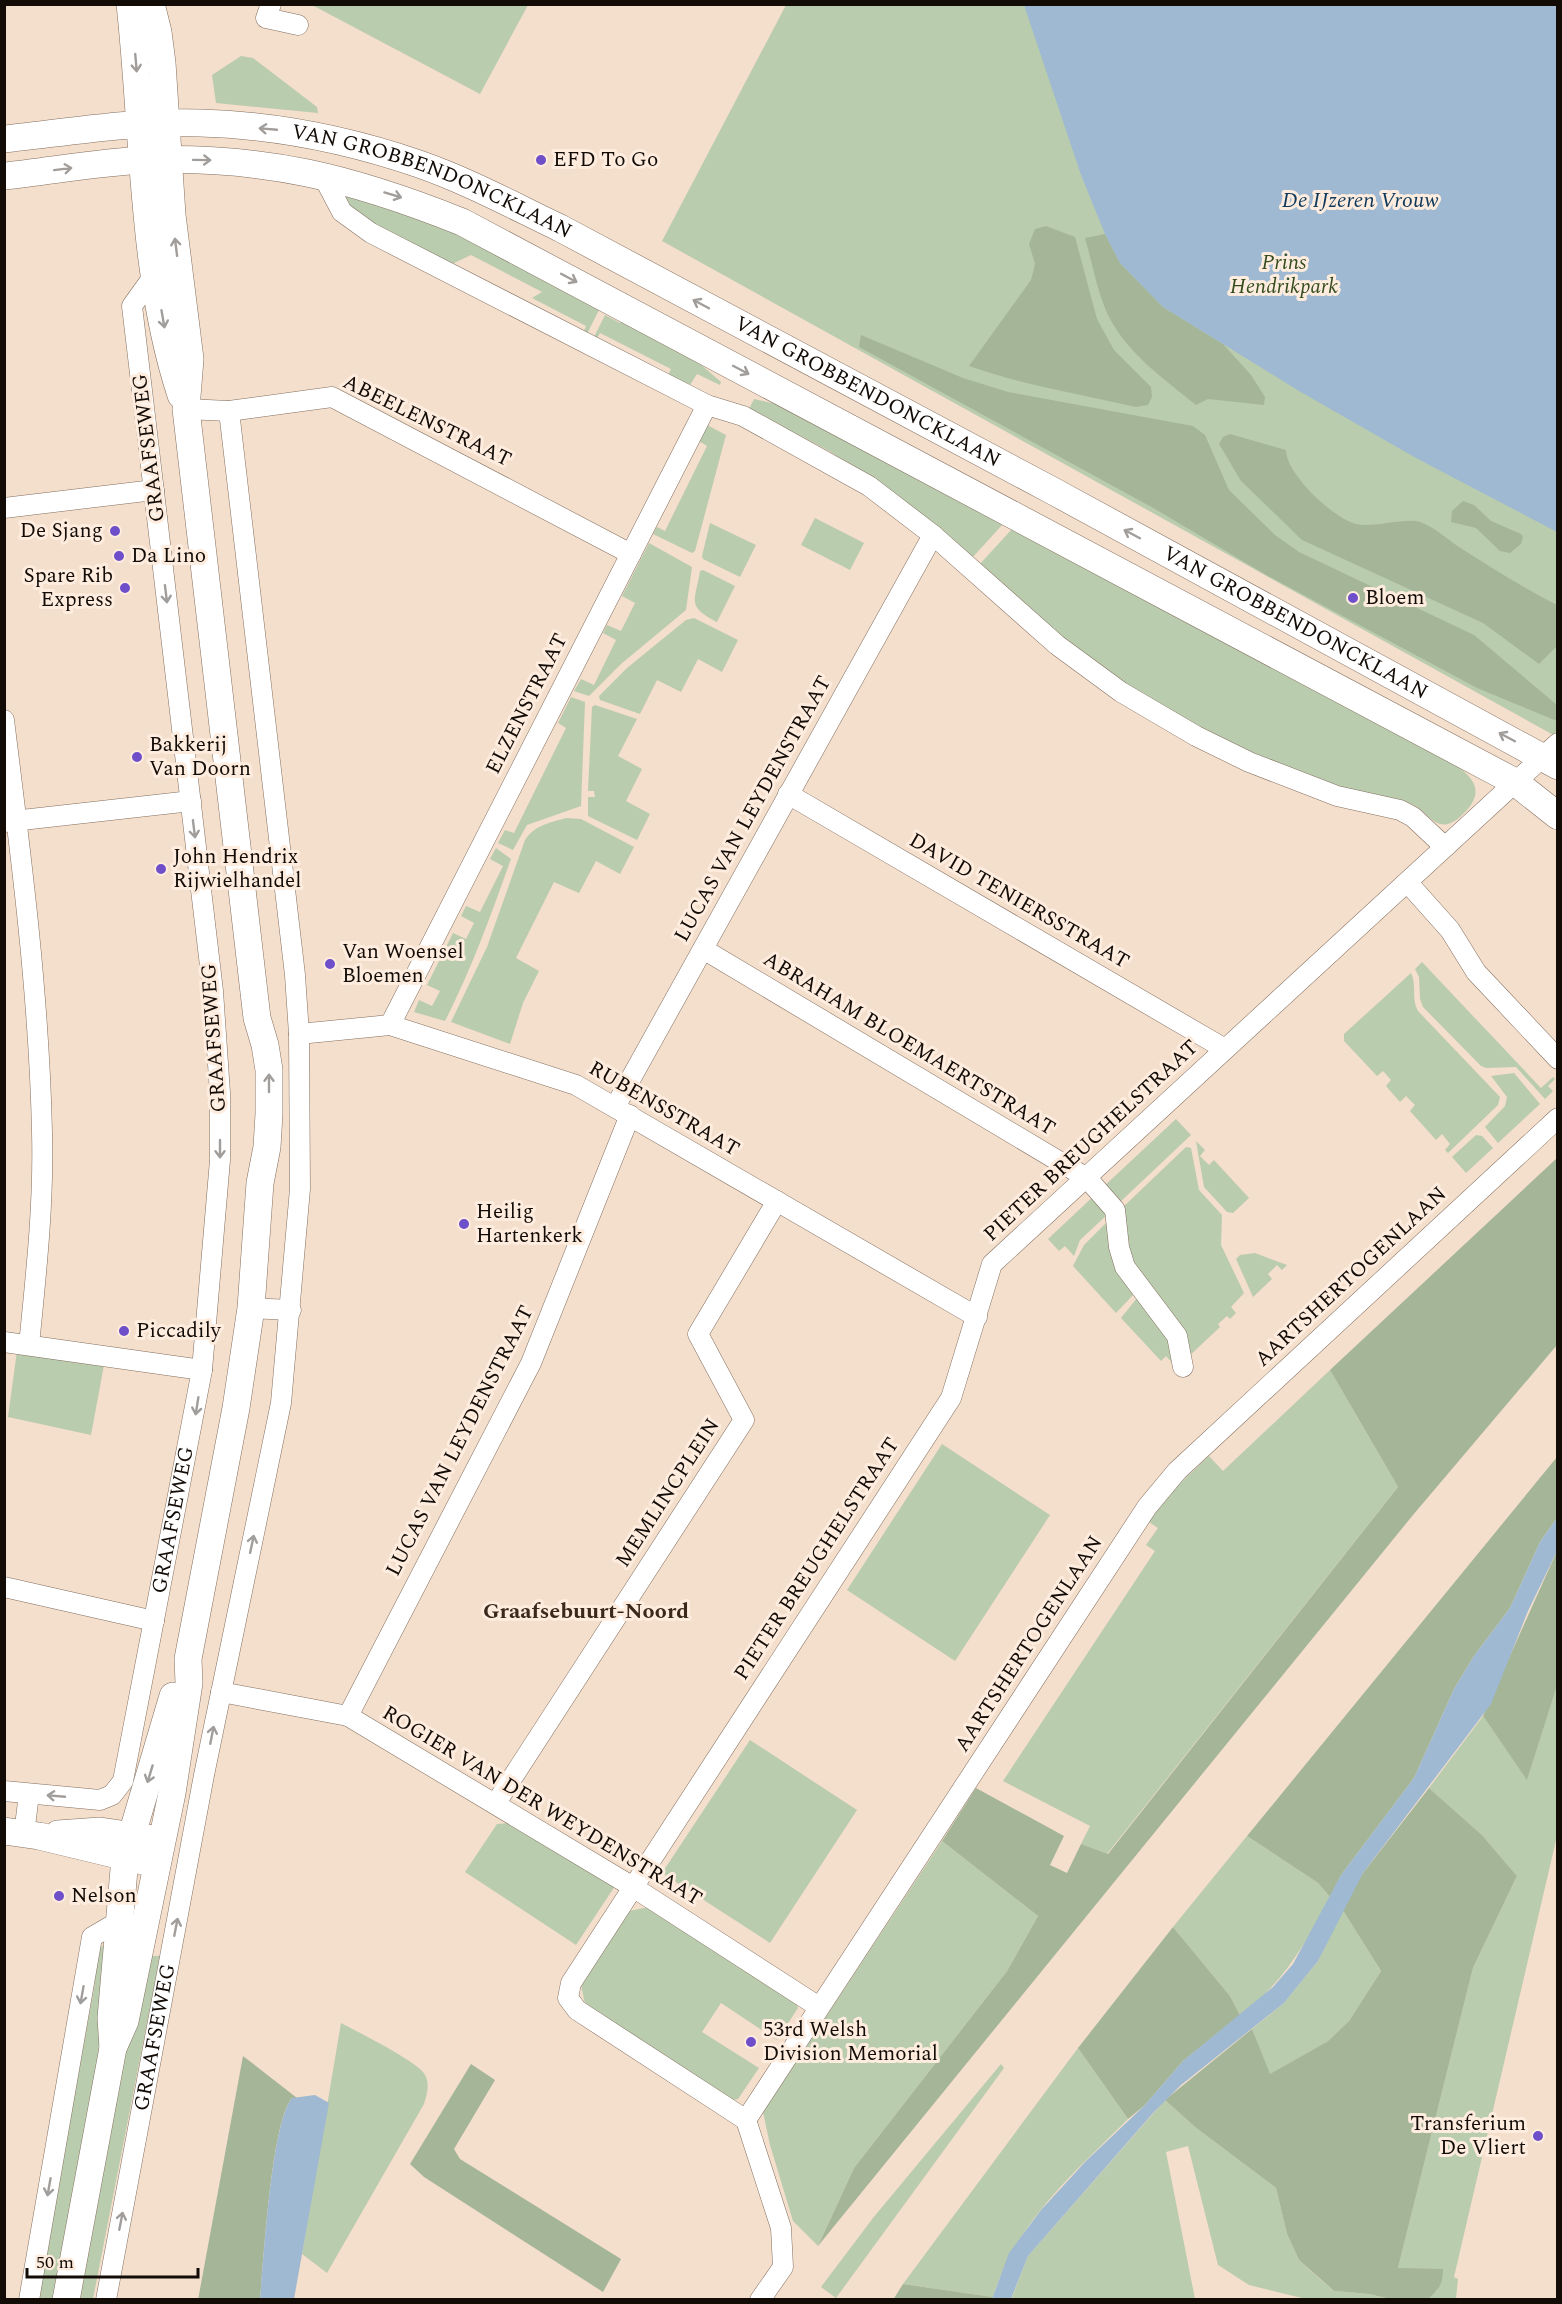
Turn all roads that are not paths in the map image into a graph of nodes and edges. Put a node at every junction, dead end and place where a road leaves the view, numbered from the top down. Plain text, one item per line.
1 (271, 4) edge
2 (148, 7) edge
3 (298, 25) dead end
4 (154, 124) junction
5 (4, 140) edge
6 (156, 160) junction
7 (322, 174) junction
8 (4, 176) edge
9 (155, 274) junction
10 (707, 405) junction
11 (186, 409) junction
12 (229, 411) junction
13 (154, 490) junction
14 (4, 508) edge
15 (933, 535) junction
16 (631, 554) junction
17 (4, 720) edge
18 (1553, 755) edge
19 (1515, 782) junction
20 (788, 794) junction
21 (191, 801) junction
22 (1557, 816) edge
23 (10, 821) edge
24 (1445, 847) junction
25 (1408, 883) junction
26 (703, 949) junction
27 (390, 1025) junction
28 (299, 1034) junction
29 (1225, 1049) junction
30 (1557, 1059) edge
31 (622, 1111) junction
32 (1557, 1118) edge
33 (1087, 1178) junction
34 (777, 1201) junction
35 (251, 1308) junction
36 (291, 1310) junction
37 (977, 1317) junction
38 (4, 1342) edge
39 (29, 1346) junction
40 (1183, 1367) dead end
41 (202, 1370) junction
42 (4, 1587) edge
43 (154, 1621) junction
44 (188, 1659) junction
45 (221, 1692) junction
46 (348, 1716) junction
47 (204, 1775) junction
48 (4, 1791) edge
49 (172, 1793) junction
50 (29, 1794) junction
51 (495, 1803) junction
52 (22, 1834) edge
53 (128, 1846) junction
54 (161, 1853) junction
55 (633, 1887) junction
56 (130, 1933) junction
57 (819, 2007) junction
58 (746, 2120) junction
59 (29, 2300) edge
60 (66, 2300) edge
61 (106, 2300) edge
62 (760, 2300) edge

1 - 3 street
2 - 4 main road, GRAAFSEWEG
4 - 5 main road, VAN GROBBENDONCKLAAN
4 - 6 main road, GRAAFSEWEG
18 -> 4 main road, VAN GROBBENDONCKLAAN
6 -> 7 main road, VAN GROBBENDONCKLAAN
8 -> 6 main road, VAN GROBBENDONCKLAAN
6 - 9 main road, GRAAFSEWEG
11 -> 6 main road, GRAAFSEWEG
7 - 10 street, VAN GROBBENDONCKLAAN
7 -> 19 main road, VAN GROBBENDONCKLAAN
9 -> 11 main road, GRAAFSEWEG
9 - 13 street, GRAAFSEWEG
10 - 15 street, VAN GROBBENDONCKLAAN
10 - 16 street, ELZENSTRAAT
11 - 12 street, ABEELENSTRAAT
11 - 35 main road, GRAAFSEWEG
12 - 16 street, ABEELENSTRAAT
12 - 28 street, GRAAFSEWEG
13 - 14 street
13 -> 21 street, GRAAFSEWEG
15 - 20 street, LUCAS VAN LEYDENSTRAAT
15 - 24 street, VAN GROBBENDONCKLAAN
16 - 27 street, ELZENSTRAAT
17 - 23 street
18 - 19 street, PIETER BREUGHELSTRAAT
19 - 22 main road, VAN GROBBENDONCKLAAN
19 - 24 street, PIETER BREUGHELSTRAAT
20 - 26 street, LUCAS VAN LEYDENSTRAAT
20 - 29 street, DAVID TENIERSSTRAAT
21 - 23 street
21 -> 41 street, GRAAFSEWEG
23 - 39 street
24 - 25 street, PIETER BREUGHELSTRAAT
25 - 29 street, PIETER BREUGHELSTRAAT
25 - 30 street
26 - 31 street, LUCAS VAN LEYDENSTRAAT
26 - 33 street, ABRAHAM BLOEMAERTSTRAAT
27 - 28 street, RUBENSSTRAAT
27 - 31 street, RUBENSSTRAAT
28 - 36 street, GRAAFSEWEG
29 - 33 street, PIETER BREUGHELSTRAAT
31 - 34 street, RUBENSSTRAAT
31 - 46 street, LUCAS VAN LEYDENSTRAAT
32 - 57 street, AARTSHERTOGENLAAN
33 - 37 street, PIETER BREUGHELSTRAAT
33 - 40 street, ABRAHAM BLOEMAERTSTRAAT
34 - 37 street, RUBENSSTRAAT
34 - 51 street, MEMLINCPLEIN
35 - 36 street
35 - 44 main road, GRAAFSEWEG
45 -> 36 street, GRAAFSEWEG
37 - 55 street, PIETER BREUGHELSTRAAT
38 - 39 street
39 - 41 street
41 -> 43 street, GRAAFSEWEG
42 - 43 street
43 -> 50 street, GRAAFSEWEG
44 - 49 main road, GRAAFSEWEG
44 -> 53 main road, GRAAFSEWEG
45 - 46 street, ROGIER VAN DER WEYDENSTRAAT
47 -> 45 street, GRAAFSEWEG
46 - 51 street, ROGIER VAN DER WEYDENSTRAAT
47 - 49 street
61 -> 47 street, GRAAFSEWEG
48 - 50 street
49 - 54 main road, GRAAFSEWEG
50 - 52 street
51 - 55 street, ROGIER VAN DER WEYDENSTRAAT
52 - 53 main road
53 - 54 main road
53 - 56 main road, GRAAFSEWEG
54 - 56 main road, GRAAFSEWEG
55 - 57 street, ROGIER VAN DER WEYDENSTRAAT
55 - 58 street, PIETER BREUGHELSTRAAT
56 -> 59 street
56 - 60 main road, GRAAFSEWEG
57 - 58 street, AARTSHERTOGENLAAN
58 - 62 street

